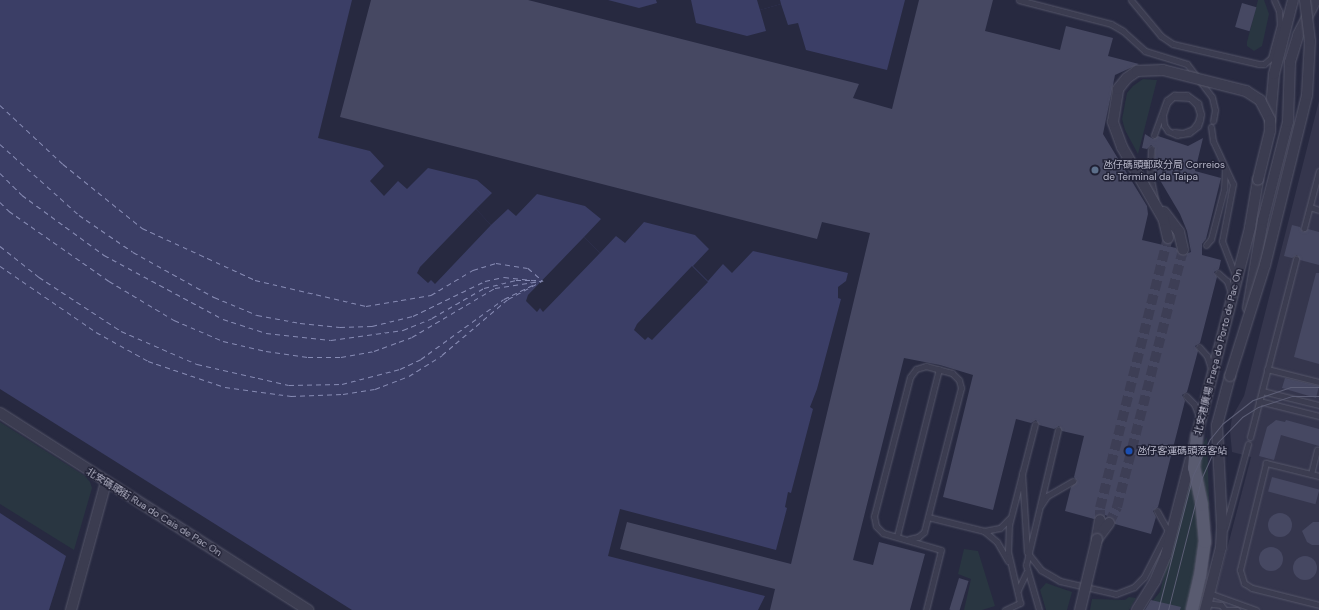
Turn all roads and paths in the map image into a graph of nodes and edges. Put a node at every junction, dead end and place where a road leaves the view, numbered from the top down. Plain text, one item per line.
1 (1019, 0) edge
2 (1131, 0) edge
3 (1274, 0) edge
4 (1300, 0) edge
5 (1305, 0) edge
6 (1316, 0) edge
7 (1035, 2) edge
8 (1292, 5) edge
9 (1270, 120) junction
10 (1174, 132) dead end
11 (1154, 136) dead end
12 (1151, 149) dead end
13 (1223, 159) junction
14 (1319, 171) edge
15 (1158, 207) junction
16 (1310, 207) junction
17 (1319, 210) edge
18 (1304, 228) dead end
19 (1168, 238) tunnel mouth
20 (1206, 245) dead end
21 (1183, 250) tunnel mouth
22 (1296, 259) dead end
23 (1218, 273) dead end
24 (1236, 282) junction
25 (1231, 302) junction
26 (1247, 317) junction
27 (1199, 347) dead end
28 (939, 369) junction
29 (1267, 369) junction
30 (1212, 377) junction
31 (1319, 382) edge
32 (1262, 391) junction
33 (1186, 396) dead end
34 (1259, 401) junction
35 (1319, 405) edge
36 (0, 413) edge
37 (1319, 416) edge
38 (1035, 424) dead end
39 (1058, 430) dead end
40 (1198, 430) junction
41 (1250, 437) dead end
42 (1248, 444) dead end
43 (1317, 450) dead end
44 (1022, 473) junction
45 (1311, 474) junction
46 (1319, 476) edge
47 (1073, 481) dead end
48 (106, 482) junction
49 (1157, 511) dead end
50 (1037, 513) junction
51 (1011, 515) junction
52 (928, 517) junction
53 (1104, 522) tunnel mouth
54 (984, 531) junction
55 (1169, 533) junction
56 (896, 536) junction
57 (909, 539) junction
58 (1221, 547) junction
59 (1027, 552) junction
60 (1011, 567) junction
61 (1026, 573) junction
62 (1018, 590) junction
63 (1207, 602) edge
64 (1319, 606) edge
65 (1249, 608) junction
66 (71, 610) edge
67 (308, 610) edge
68 (926, 610) edge
69 (1005, 610) edge
70 (1039, 610) edge
71 (1080, 610) edge
72 (1137, 610) edge
73 (1192, 610) edge
74 (1224, 610) edge
75 (1237, 610) edge
76 (1243, 610) edge
77 (1256, 610) edge

1 - 7 lane
2 - 3 lane
4 - 8 street
5 - 26 street, bridge
6 - 26 street
7 - 13 lane
8 - 9 street, 北安港廣場 Praça do Porto de Pac On
9 - 15 street, bridge
9 - 24 street, 北安港廣場 Praça do Porto de Pac On, bridge
10 - 11 lane
12 - 15 lane
13 - 20 lane
13 - 24 lane
14 - 16 lane
15 - 19 street, bridge
15 - 21 street, bridge
16 - 17 lane
16 - 18 lane
22 - 29 lane
23 - 25 lane
24 - 25 street, 北安港廣場 Praça do Porto de Pac On
25 - 30 street, 北安港廣場 Praça do Porto de Pac On
26 - 58 street, bridge
27 - 30 lane
28 - 52 lane
28 - 56 lane
28 - 56 lane
29 - 31 lane
29 - 32 lane
30 - 40 street, 北安港廣場 Praça do Porto de Pac On
32 - 34 lane
32 - 35 lane
33 - 40 lane
34 - 37 lane
34 - 41 lane
36 - 48 street, 北安碼頭街 Rua do Cais de Pac On
38 - 44 lane
39 - 50 lane
40 - 55 street, 北安港廣場 Praça do Porto de Pac On
40 - 73 main road
42 - 58 lane
43 - 45 lane
44 - 51 lane
44 - 59 lane
45 - 46 lane
45 - 64 lane
47 - 50 lane
48 - 66 street
48 - 67 street, 北安碼頭街 Rua do Cais de Pac On
49 - 55 lane
50 - 59 lane
51 - 54 lane
51 - 60 lane
52 - 54 lane
52 - 57 lane
53 - 71 street, bridge
54 - 60 lane
55 - 59 lane
55 - 72 street, 北安港廣場 Praça do Porto de Pac On
56 - 57 lane
57 - 68 lane
58 - 63 street
59 - 61 lane
60 - 62 lane
61 - 62 lane
61 - 70 lane
62 - 69 lane
63 - 65 lane
63 - 74 lane
65 - 76 lane
65 - 77 lane
74 - 75 lane

